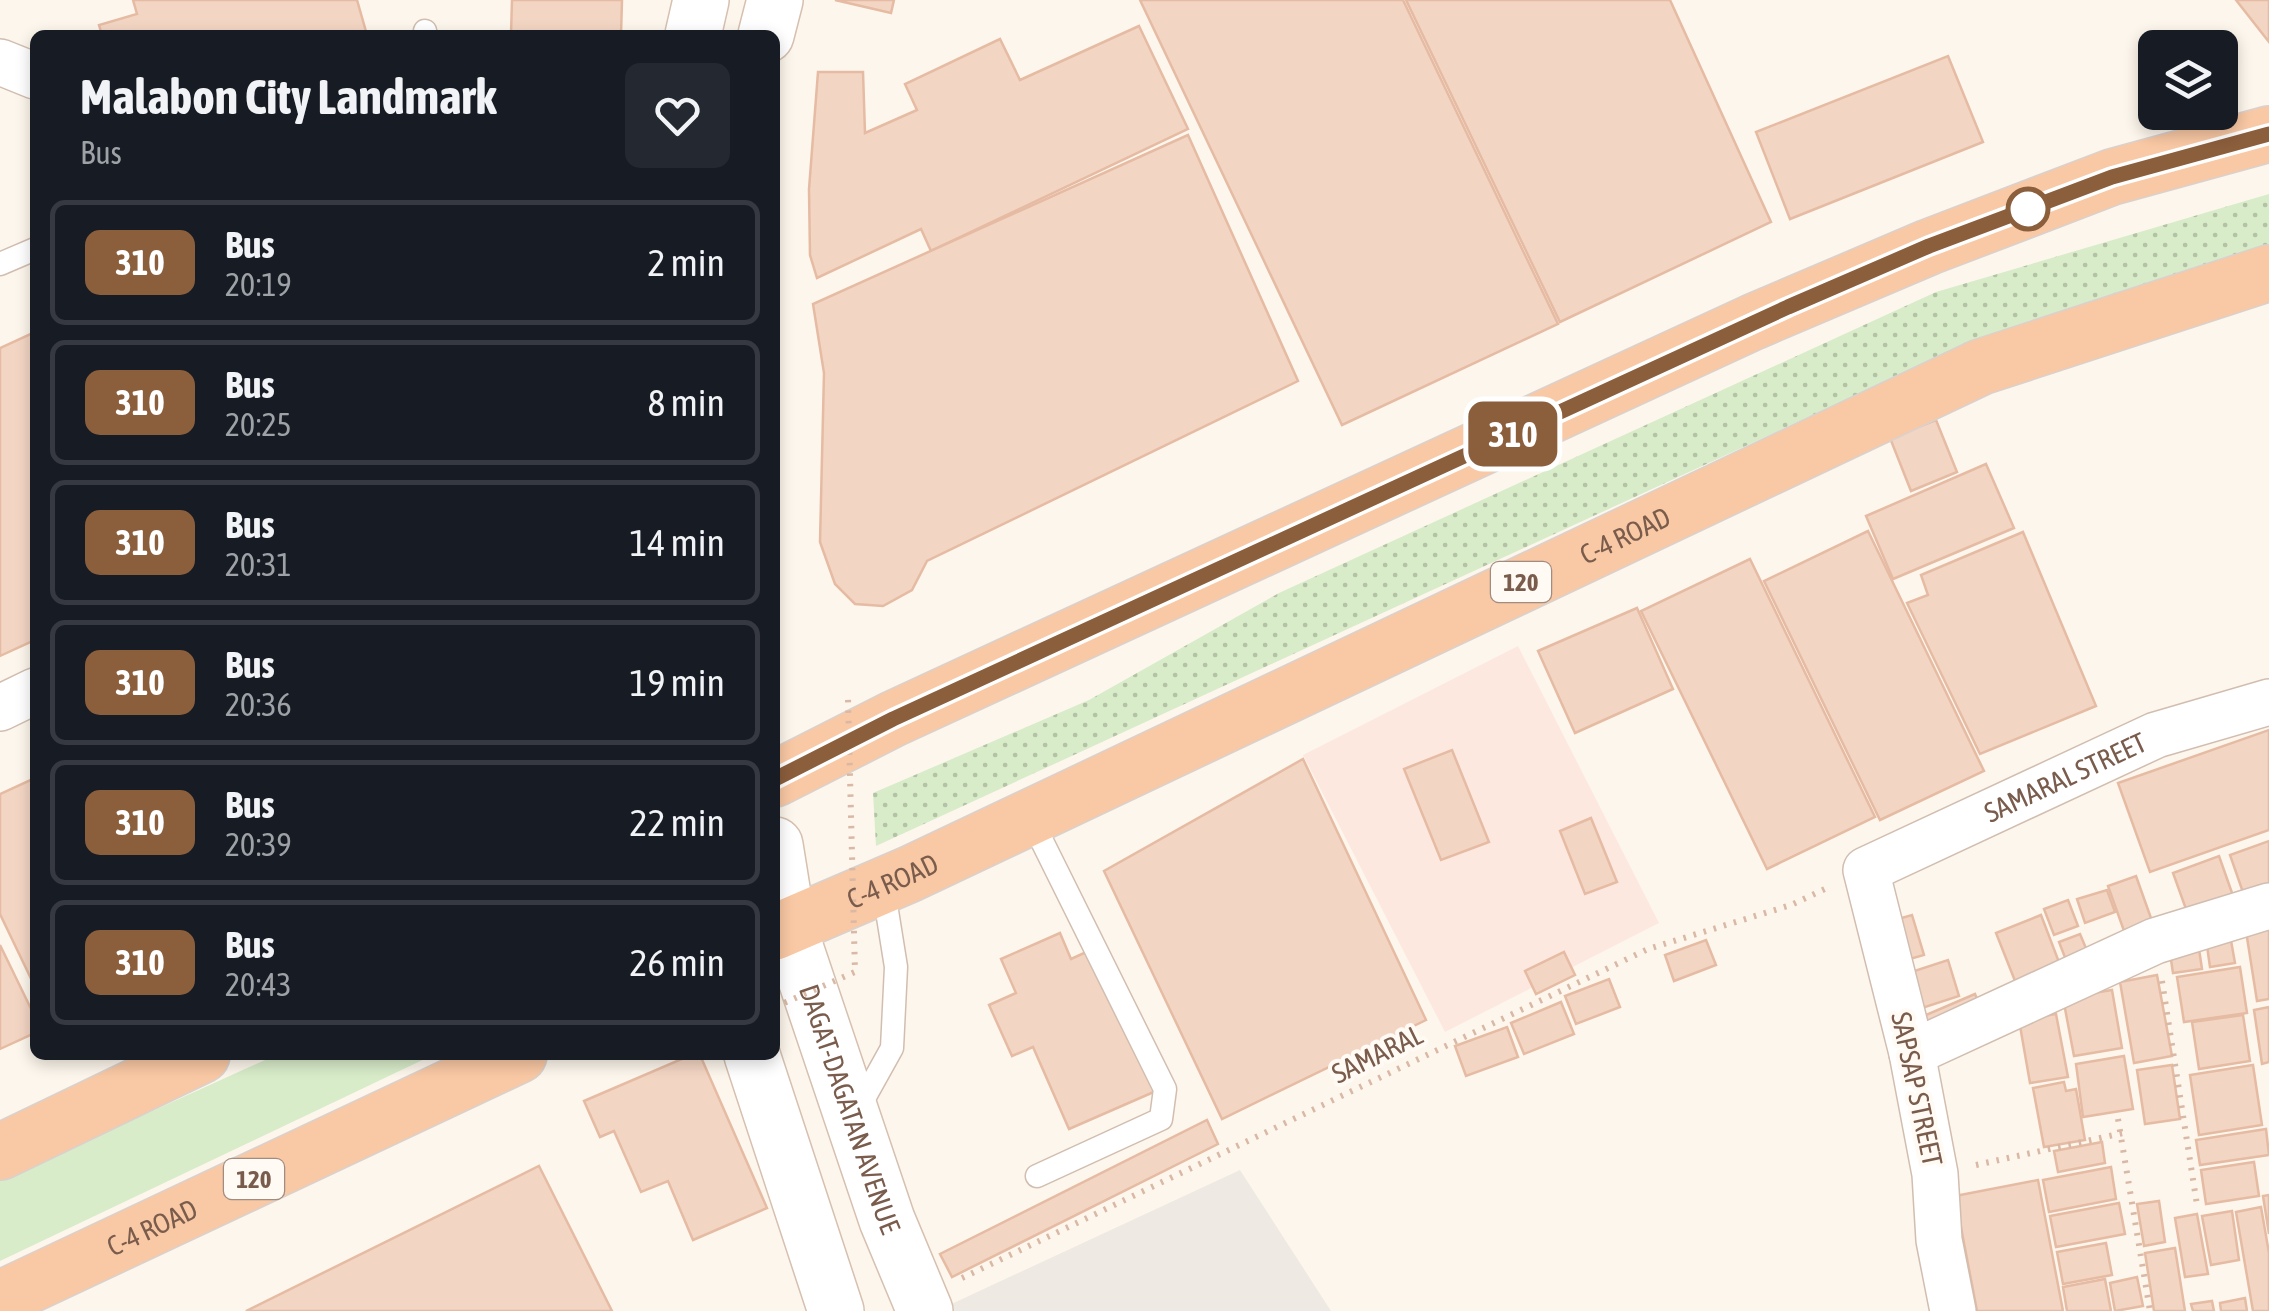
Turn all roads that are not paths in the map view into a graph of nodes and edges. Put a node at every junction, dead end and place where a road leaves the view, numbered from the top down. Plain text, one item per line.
1 (702, 0) edge
2 (774, 0) edge
3 (694, 30) edge
4 (767, 30) edge
5 (0, 62) edge
6 (30, 74) edge
7 (2269, 134) edge
8 (30, 250) edge
9 (0, 264) edge
10 (2269, 273) edge
11 (30, 693) edge
12 (2269, 702) edge
13 (0, 708) edge
14 (780, 776) edge
15 (1030, 816) junction
16 (1866, 870) joint
17 (883, 886) junction
18 (2269, 906) edge
19 (781, 929) edge
20 (1912, 1053) junction
21 (192, 1060) edge
22 (508, 1060) edge
23 (754, 1060) edge
24 (853, 1118) junction
25 (0, 1152) edge
26 (1036, 1176) dead end
27 (918, 1297) edge
28 (0, 1299) edge
29 (836, 1311) edge
30 (1953, 1311) edge

1 - 3 main road
2 - 4 main road
5 - 6 street
7 - 14 highway
8 - 9 lane
10 - 15 highway, C-4 ROAD / 120
11 - 13 street
12 - 16 street, SAMARAL STREET
15 - 17 highway, C-4 ROAD / 120
15 - 26 lane
16 - 20 street, SAPSAP STREET
17 - 19 highway, C-4 ROAD / 120
17 - 24 lane
18 - 20 street
19 - 24 main road, DAGAT-DAGATAN AVENUE
20 - 30 street, SAPSAP STREET
21 - 25 highway
22 - 28 highway, C-4 ROAD / 120
23 - 29 main road
24 - 27 main road, DAGAT-DAGATAN AVENUE

